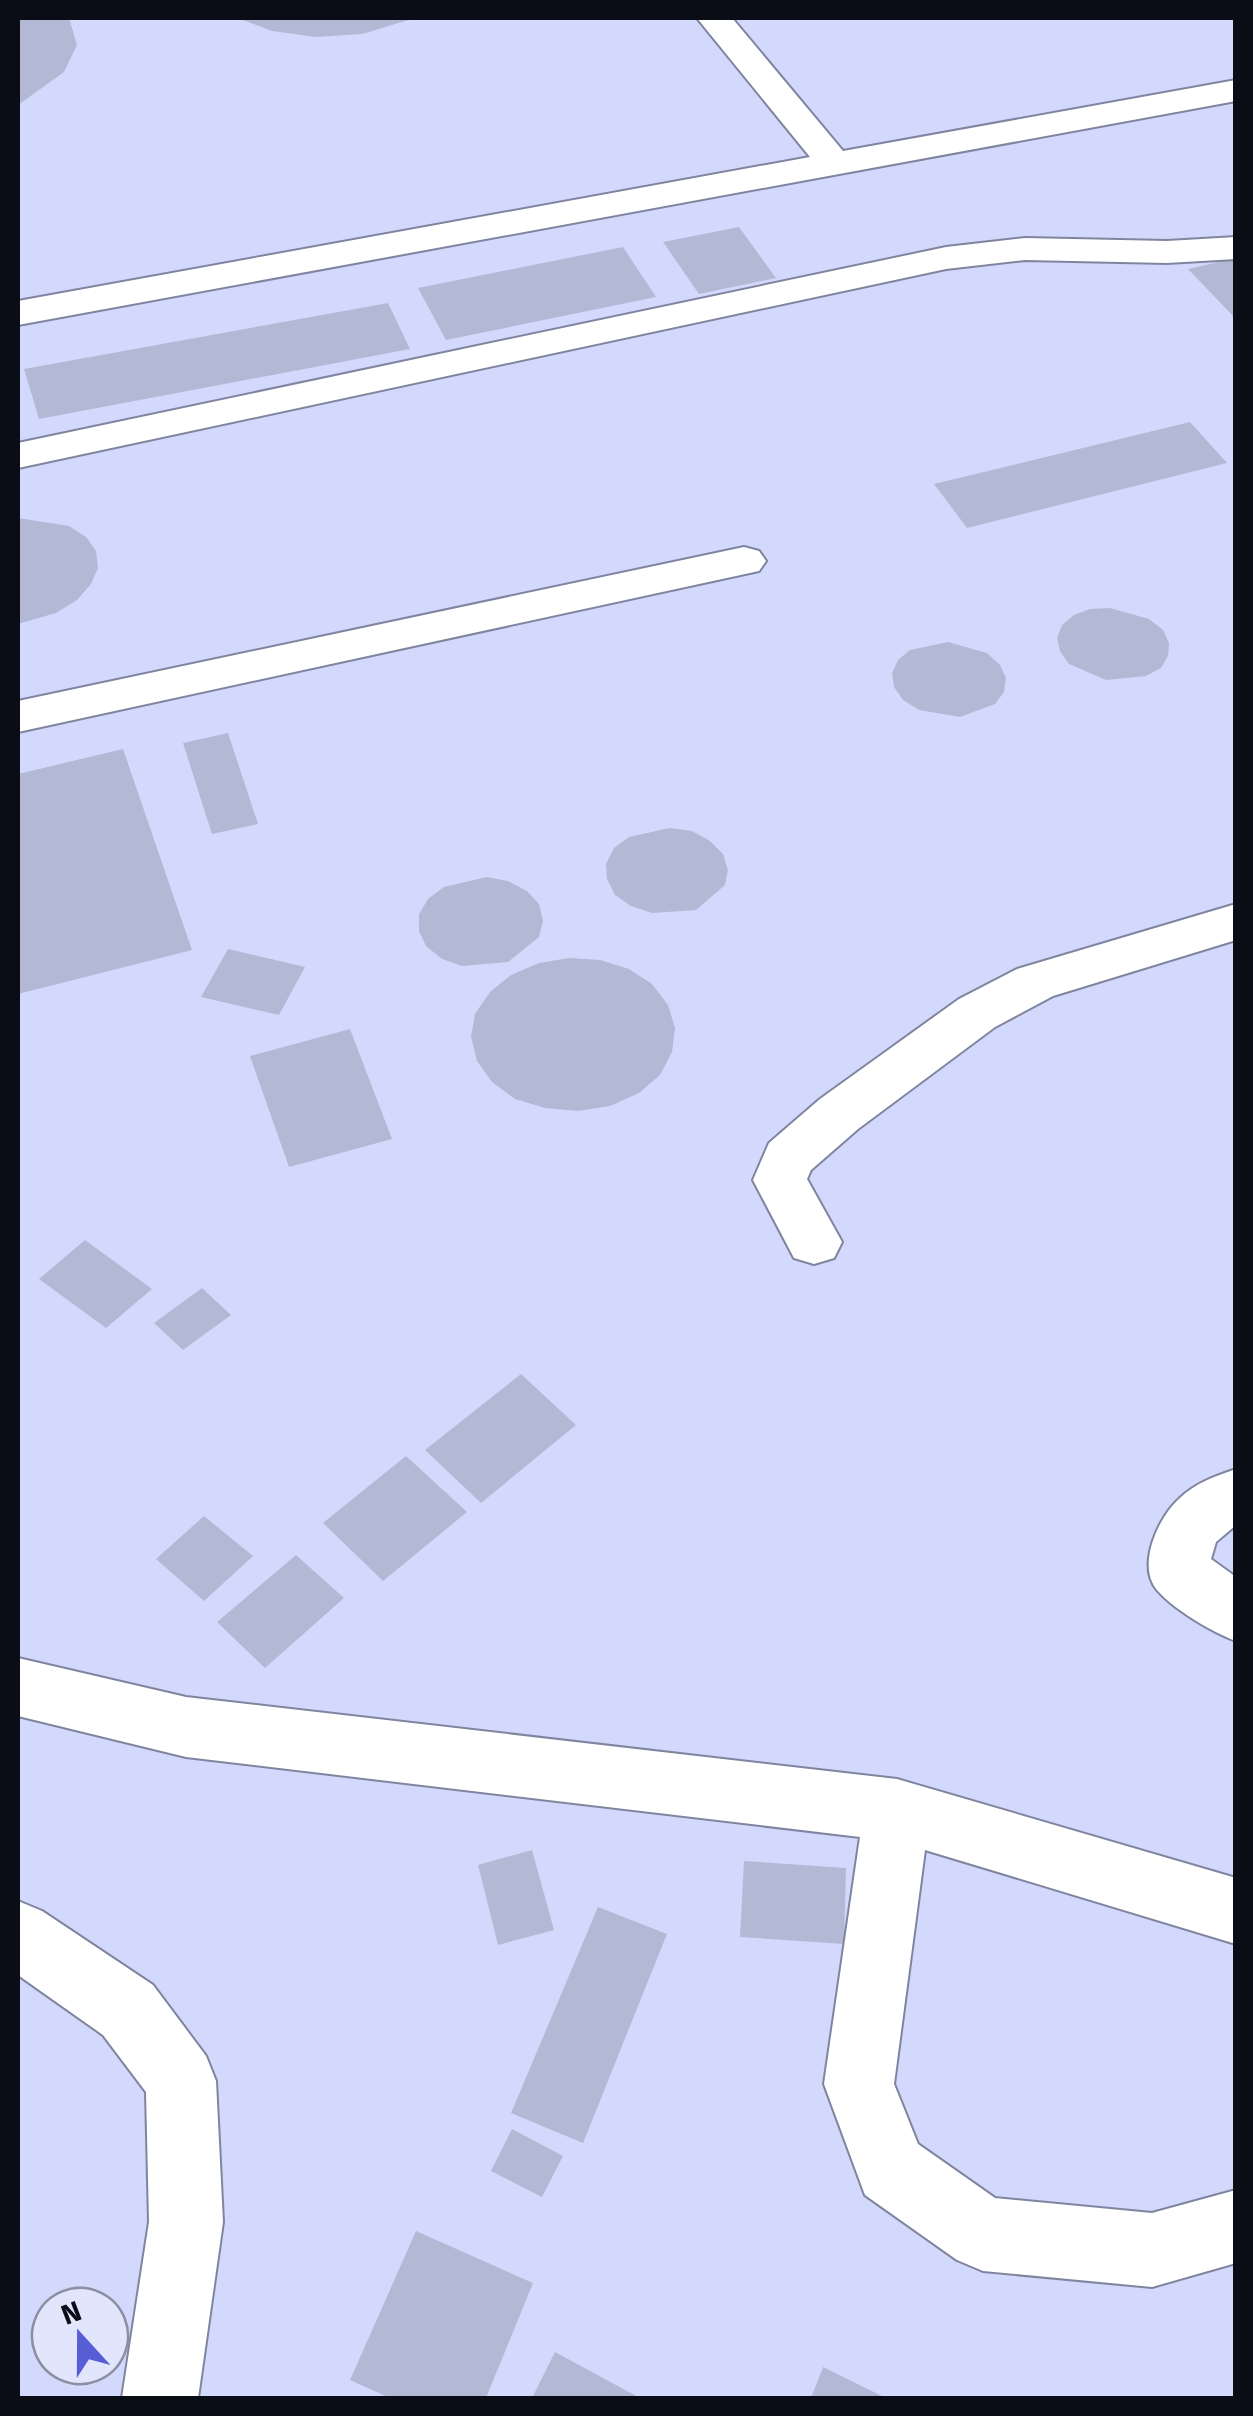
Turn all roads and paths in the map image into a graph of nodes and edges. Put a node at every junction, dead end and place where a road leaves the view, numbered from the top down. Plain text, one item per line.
1 (714, 18) edge
2 (1236, 90) edge
3 (834, 163) junction
4 (1236, 248) edge
5 (18, 313) edge
6 (18, 456) edge
7 (744, 561) dead end
8 (18, 717) edge
9 (1236, 922) edge
10 (814, 1242) dead end
11 (1236, 1495) edge
12 (1236, 1613) edge
13 (18, 1687) edge
14 (897, 1810) junction
15 (1236, 1911) edge
16 (18, 1935) edge
17 (1236, 2226) edge
18 (160, 2398) edge

1 - 3 lane
2 - 3 lane
3 - 5 lane
4 - 6 lane
7 - 8 lane
9 - 10 lane
11 - 12 lane
13 - 14 lane
14 - 15 lane
14 - 17 lane
16 - 18 lane

